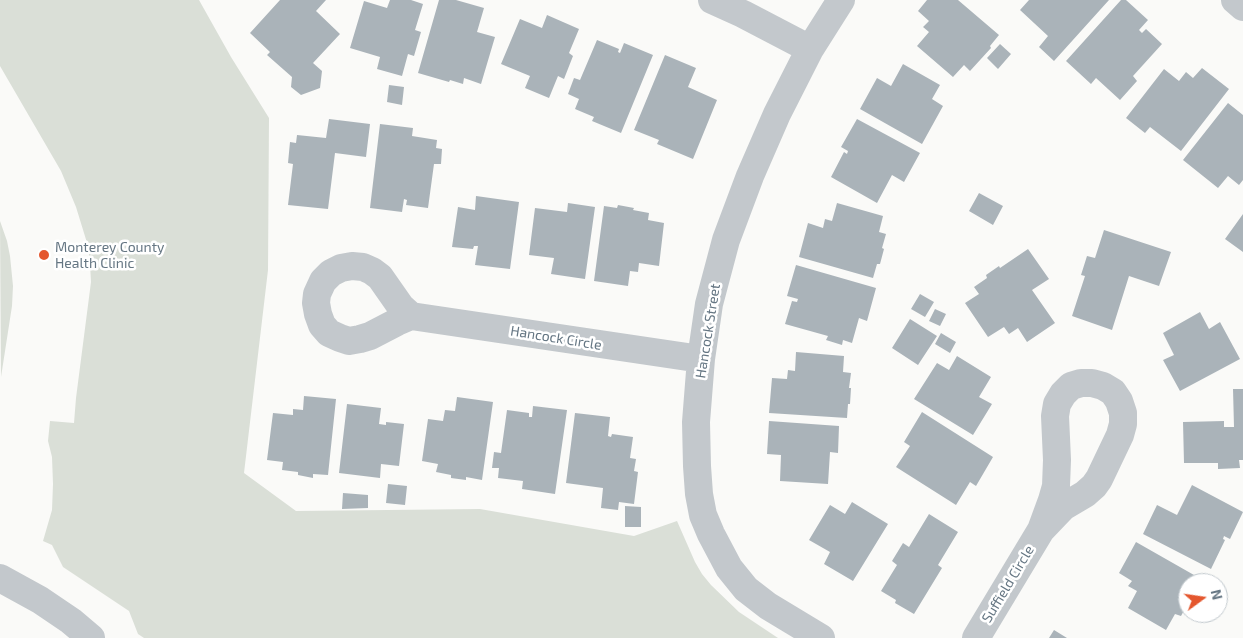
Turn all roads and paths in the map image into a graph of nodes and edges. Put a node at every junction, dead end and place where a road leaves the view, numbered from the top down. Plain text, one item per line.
1 (712, 0) edge
2 (841, 0) edge
3 (1235, 0) edge
4 (1243, 7) edge
5 (810, 49) junction
6 (411, 316) dead end
7 (702, 360) junction
8 (1041, 530) junction
9 (2, 585) edge
10 (91, 638) edge
11 (821, 638) edge
12 (976, 638) edge

1 - 5 street
2 - 5 street, Hancock Street
3 - 4 street
5 - 7 street, Hancock Street
6 - 7 street, Hancock Circle
7 - 11 street, Hancock Street
8 - 8 street, Suffield Circle
8 - 12 street, Suffield Circle
9 - 10 street

